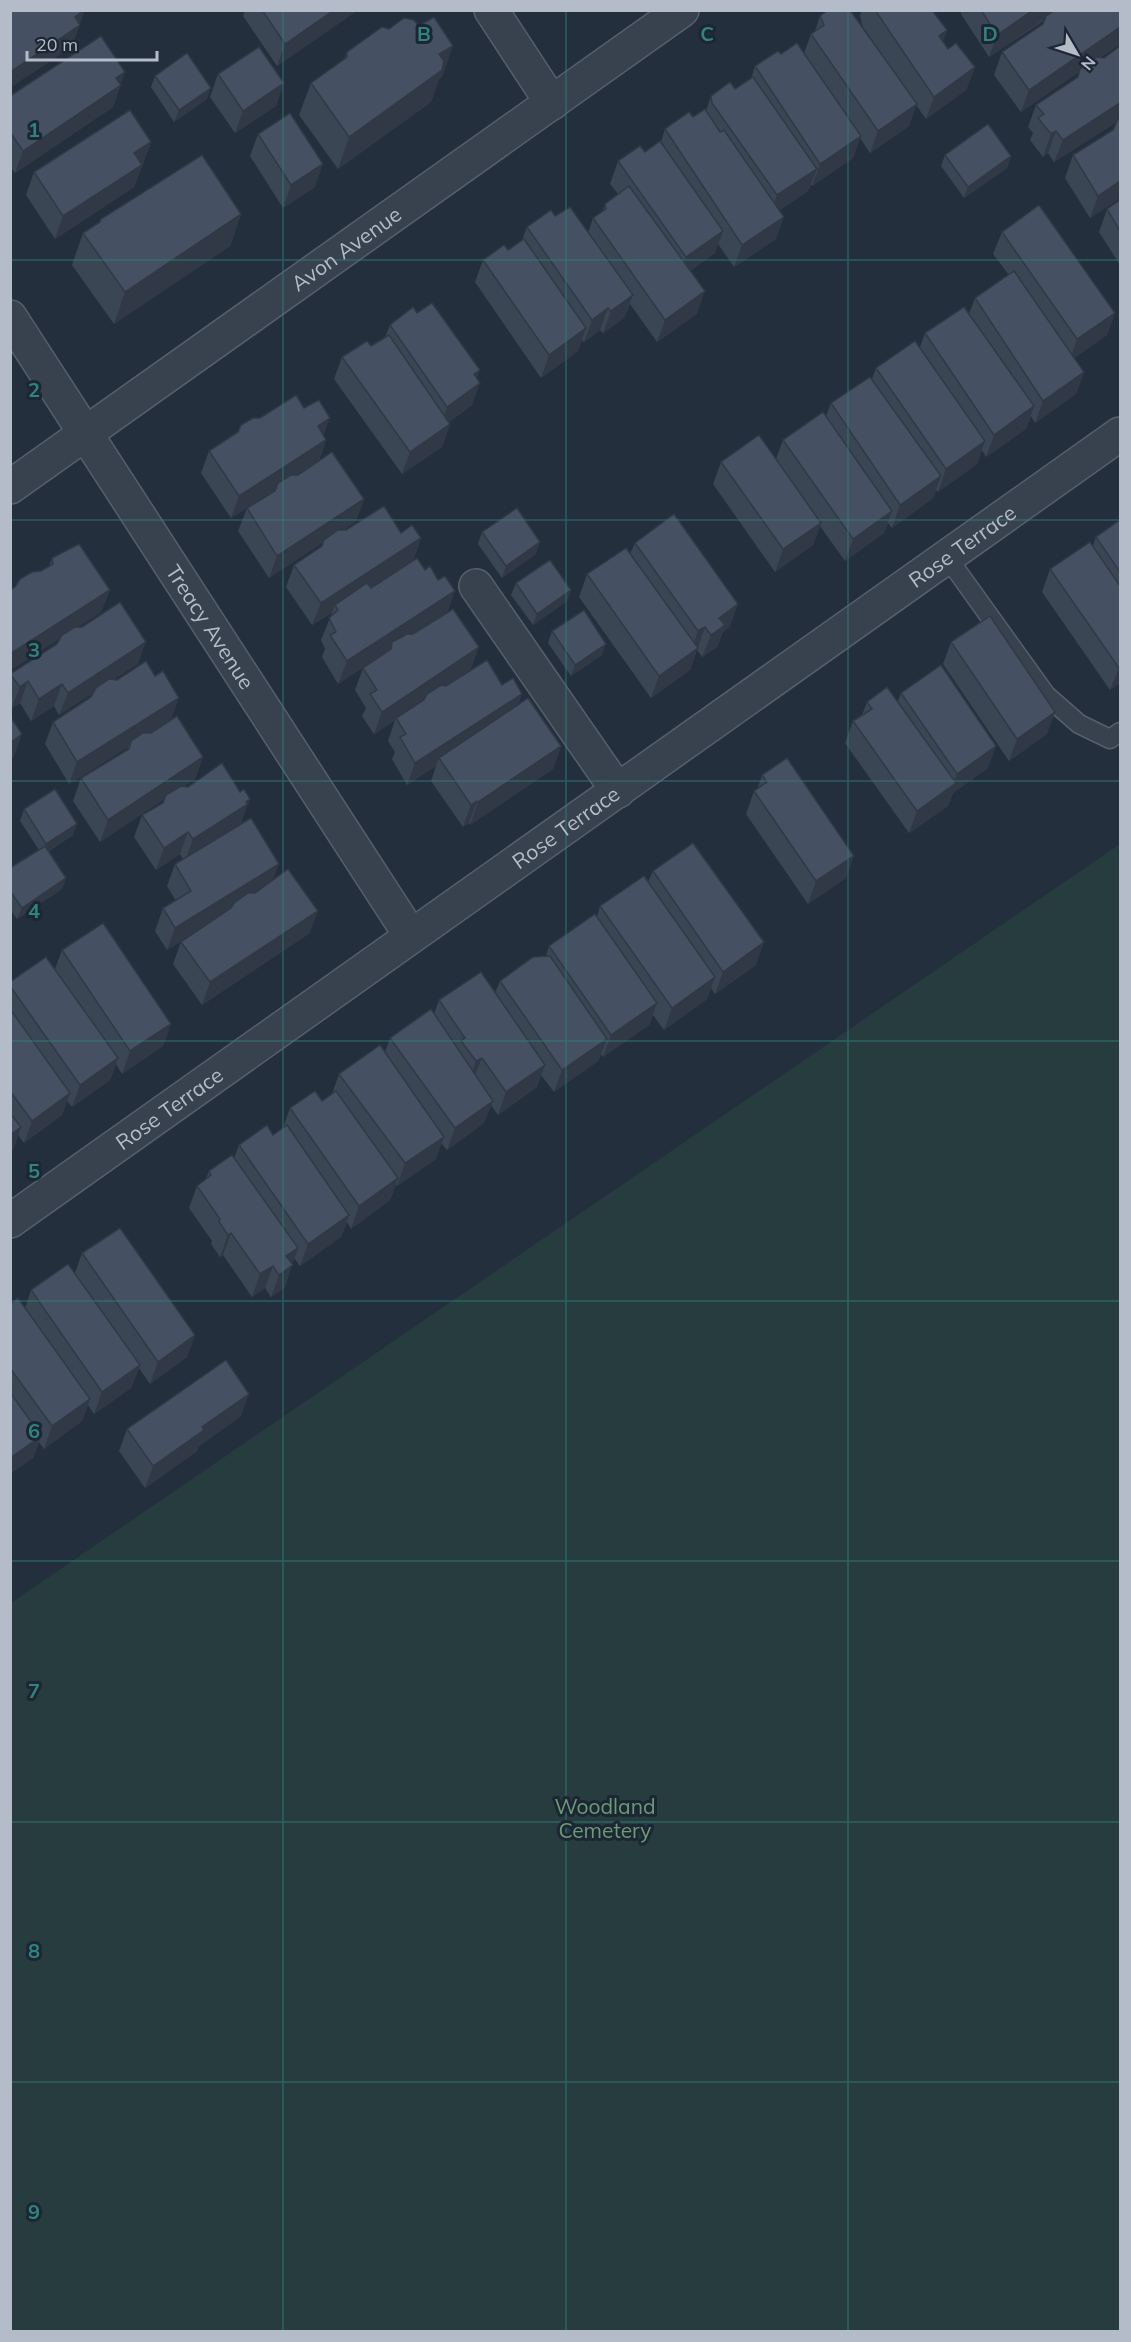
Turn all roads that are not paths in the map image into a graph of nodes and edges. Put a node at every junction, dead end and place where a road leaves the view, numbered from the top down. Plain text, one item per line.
1 (491, 10) edge
2 (682, 10) edge
3 (552, 103) junction
4 (10, 317) edge
5 (87, 432) junction
6 (1120, 434) edge
7 (10, 487) edge
8 (947, 557) junction
9 (477, 586) dead end
10 (1120, 732) edge
11 (618, 791) junction
12 (411, 936) junction
13 (10, 1221) edge

1 - 3 street
2 - 3 street, Avon Avenue
3 - 5 street, Avon Avenue
4 - 5 street, Treacy Avenue
5 - 7 street, Avon Avenue
5 - 12 street, Treacy Avenue
6 - 8 street, Rose Terrace
8 - 10 lane
8 - 11 street, Rose Terrace
9 - 11 street
11 - 12 street, Rose Terrace
12 - 13 street, Rose Terrace

